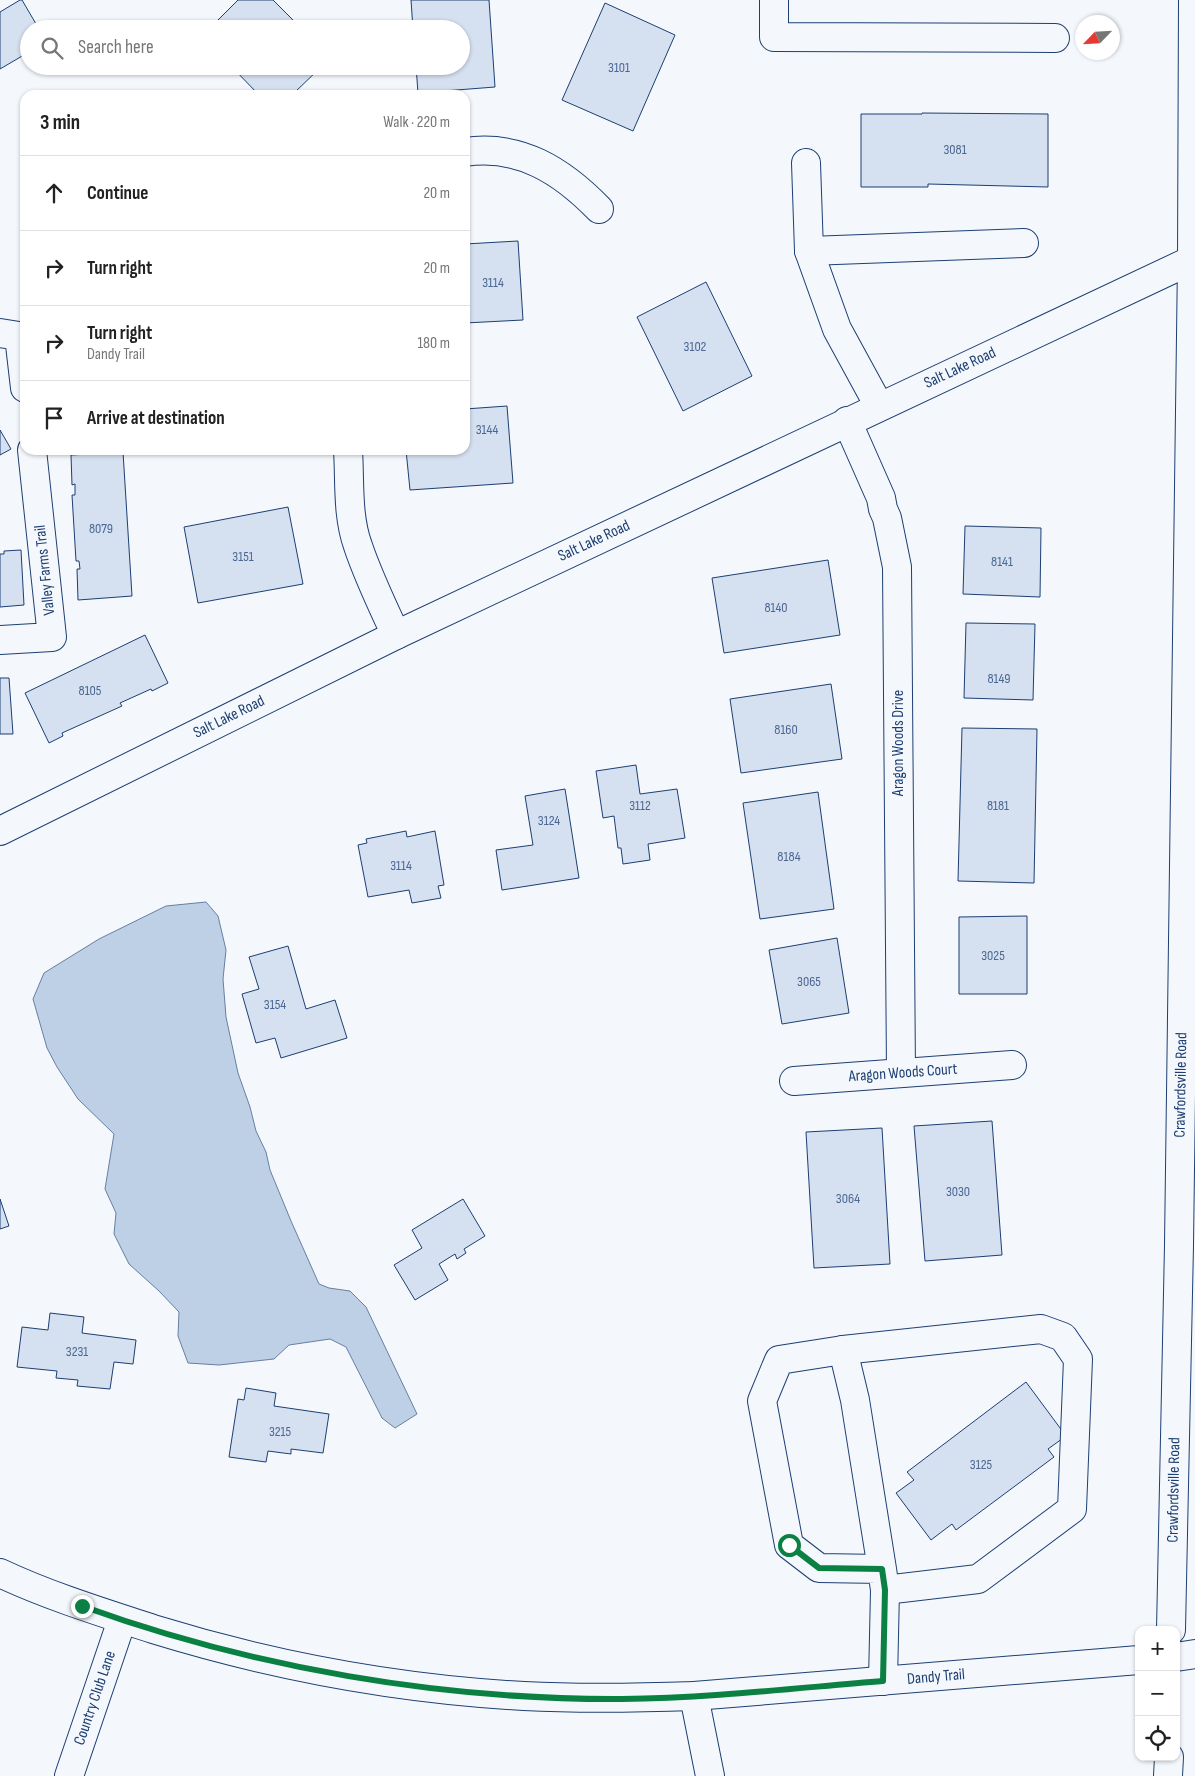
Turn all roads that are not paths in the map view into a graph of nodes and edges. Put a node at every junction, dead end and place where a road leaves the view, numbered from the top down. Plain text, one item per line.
1 (774, 0) edge
2 (1193, 0) edge
3 (1055, 38) dead end
4 (1194, 101) edge
5 (470, 151) edge
6 (806, 163) dead end
7 (599, 210) dead end
8 (1024, 243) dead end
9 (810, 251) junction
10 (1192, 260) junction
11 (0, 333) edge
12 (20, 345) edge
13 (1192, 385) edge
14 (880, 406) junction
15 (848, 421) junction
16 (33, 455) edge
17 (348, 455) edge
18 (396, 635) junction
19 (0, 640) edge
20 (0, 831) edge
21 (1189, 935) edge
22 (1012, 1064) dead end
23 (901, 1073) junction
24 (794, 1080) dead end
25 (1187, 1136) edge
26 (1186, 1342) edge
27 (843, 1350) junction
28 (0, 1573) edge
29 (883, 1579) junction
30 (122, 1620) junction
31 (1171, 1626) edge
32 (1195, 1654) edge
33 (1180, 1656) edge
34 (1135, 1660) edge
35 (883, 1681) junction
36 (694, 1696) junction
37 (1169, 1761) edge
38 (69, 1776) edge
39 (710, 1776) edge
40 (1168, 1776) edge

1 - 3 street
2 - 4 street, Crawfordsville Road
4 - 10 street, Crawfordsville Road
5 - 7 street
6 - 9 street
8 - 9 street
9 - 14 street
10 - 13 street, Crawfordsville Road
10 - 14 street, Salt Lake Road
11 - 12 street
13 - 21 street, Crawfordsville Road
14 - 15 street, Salt Lake Road
15 - 18 street, Salt Lake Road
15 - 23 street, Aragon Woods Drive
16 - 19 street, Valley Farms Trail
17 - 18 street
18 - 20 street, Salt Lake Road
21 - 25 street, Crawfordsville Road
22 - 23 street, Aragon Woods Court
23 - 24 street, Aragon Woods Court
25 - 26 street, Crawfordsville Road
26 - 31 street, Crawfordsville Road
27 - 29 street
27 - 29 street
27 - 29 street
28 - 30 street, Dandy Trail
29 - 35 street
30 - 36 street, Dandy Trail
30 - 38 street, Country Club Lane
32 - 33 street
34 - 35 street, Dandy Trail
35 - 36 street, Dandy Trail
36 - 39 street
37 - 40 street

